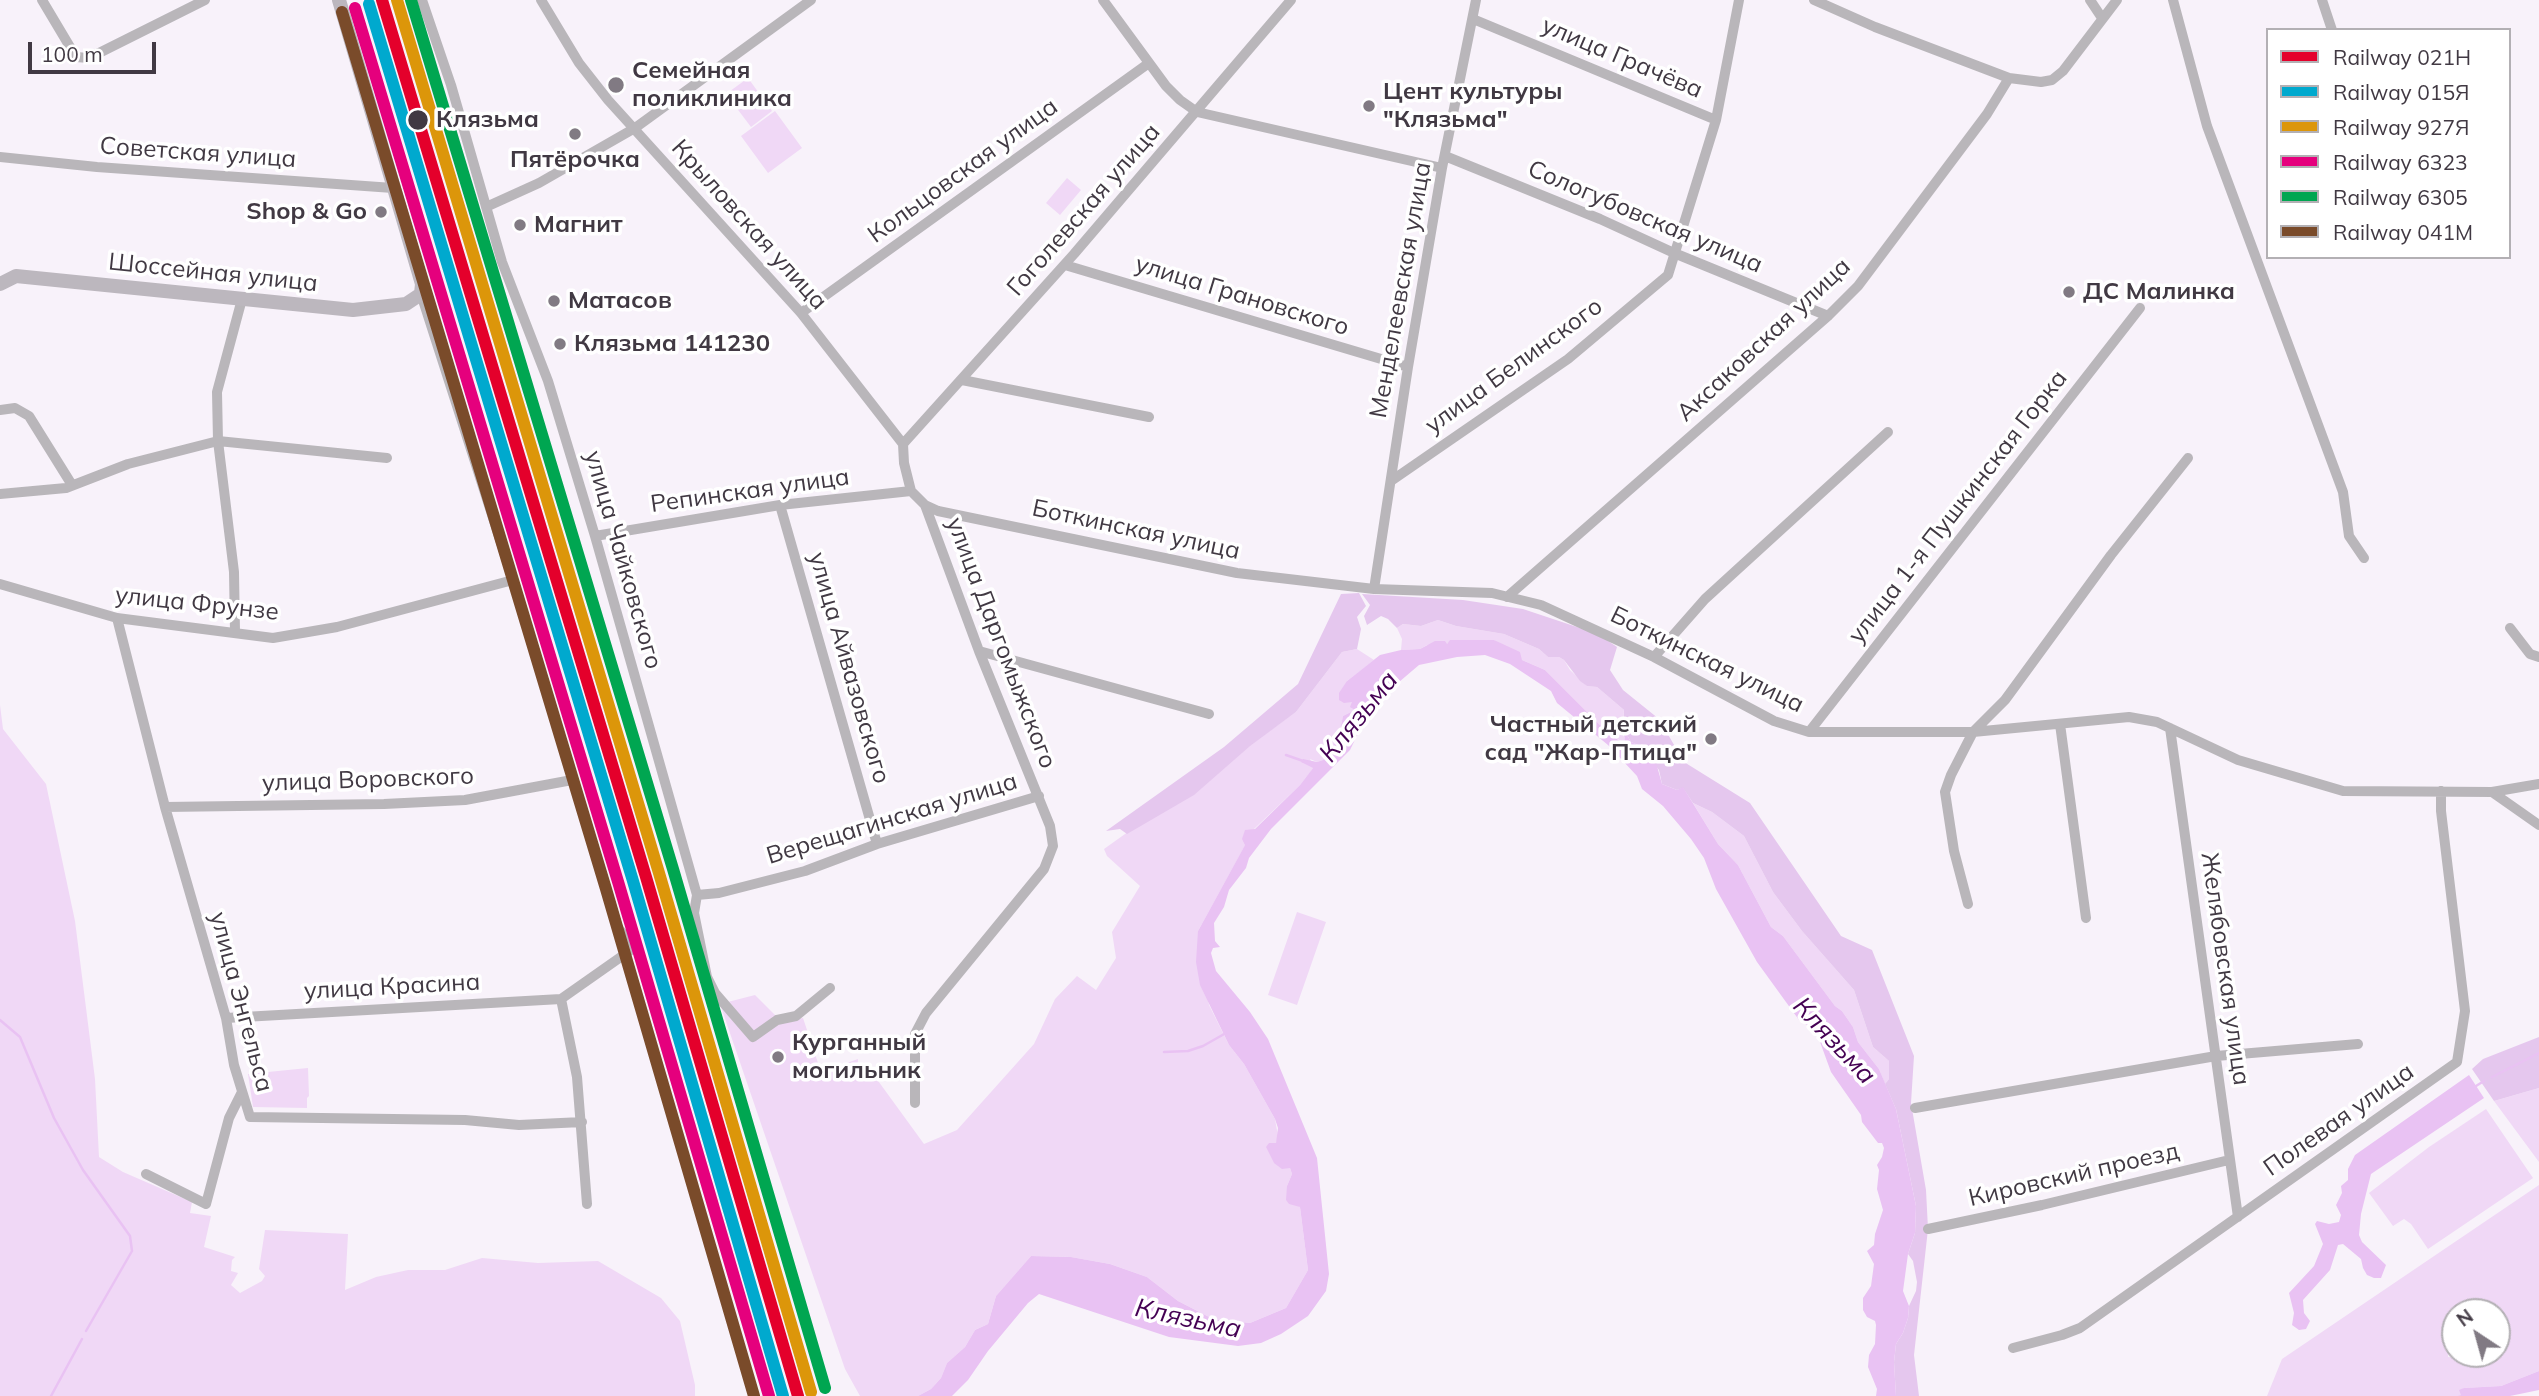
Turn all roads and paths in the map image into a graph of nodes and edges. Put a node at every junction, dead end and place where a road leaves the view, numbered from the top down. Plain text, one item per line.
1 (42, 0) edge
2 (205, 0) edge
3 (339, 0) edge
4 (541, 0) edge
5 (811, 0) edge
6 (1103, 0) edge
7 (1291, 0) edge
8 (1476, 0) edge
9 (1739, 0) edge
10 (1814, 0) edge
11 (2090, 0) edge
12 (2117, 0) edge
13 (2173, 0) edge
14 (2322, 0) edge
15 (425, 2) edge
16 (2102, 18) junction
17 (1473, 19) junction
18 (2331, 28) edge
19 (1149, 62) junction
20 (2009, 78) junction
21 (1197, 112) junction
22 (1716, 120) junction
23 (635, 128) junction
24 (1446, 156) junction
25 (0, 157) edge
26 (1443, 168) junction
27 (393, 188) junction
28 (486, 207) junction
29 (1674, 253) junction
30 (1065, 265) junction
31 (0, 284) edge
32 (421, 294) junction
33 (242, 299) junction
34 (2140, 308) dead end
35 (801, 313) junction
36 (1828, 316) junction
37 (1408, 367) junction
38 (962, 380) junction
39 (0, 410) edge
40 (1150, 417) dead end
41 (1888, 432) dead end
42 (218, 441) junction
43 (903, 444) junction
44 (387, 458) dead end
45 (2188, 458) dead end
46 (1391, 481) junction
47 (72, 485) junction
48 (911, 491) junction
49 (0, 494) edge
50 (780, 505) junction
51 (925, 505) junction
52 (595, 536) junction
53 (2364, 558) dead end
54 (513, 580) junction
55 (0, 584) edge
56 (1374, 589) junction
57 (1507, 597) junction
58 (117, 618) junction
59 (2510, 628) dead end
60 (235, 632) junction
61 (979, 651) junction
62 (1654, 656) junction
63 (2539, 657) edge
64 (1209, 714) dead end
65 (2060, 724) junction
66 (2170, 728) junction
67 (1809, 732) junction
68 (1973, 732) junction
69 (572, 780) junction
70 (2539, 784) edge
71 (2441, 791) junction
72 (2492, 792) junction
73 (1039, 796) junction
74 (165, 807) junction
75 (2539, 825) edge
76 (877, 844) junction
77 (697, 895) junction
78 (1968, 904) dead end
79 (2086, 918) dead end
80 (830, 988) dead end
81 (561, 999) junction
82 (226, 1018) junction
83 (2358, 1044) dead end
84 (2216, 1056) junction
85 (242, 1092) junction
86 (915, 1103) dead end
87 (1915, 1108) dead end
88 (582, 1122) junction
89 (2229, 1160) junction
90 (146, 1174) dead end
91 (587, 1204) dead end
92 (2238, 1217) junction
93 (1928, 1229) dead end
94 (2013, 1348) dead end

1 - 2 street
3 - 27 main road
4 - 23 street, Крыловская улица
5 - 23 street
6 - 19 street
7 - 21 street, Гоголевская улица
8 - 17 street, Менделеевская улица
9 - 22 street, улица Белинского
10 - 20 street
11 - 16 street
12 - 16 street
13 - 53 street
14 - 18 street
15 - 28 street, улица Чайковского
16 - 20 street
17 - 22 street, улица Грачёва
17 - 24 street, Менделеевская улица
19 - 21 street
19 - 35 street, Кольцовская улица
20 - 36 street, Аксаковская улица
21 - 26 street
21 - 30 street, Гоголевская улица
22 - 29 street, улица Белинского
23 - 28 street
23 - 35 street, Крыловская улица
24 - 26 street, Менделеевская улица
24 - 29 street, Сологубовская улица
25 - 27 street, Советская улица
26 - 37 street, Менделеевская улица
27 - 32 main road
28 - 52 street, улица Чайковского
29 - 36 street, Сологубовская улица
29 - 46 street, улица Белинского
30 - 37 street, улица Грановского
30 - 38 street, Гоголевская улица
31 - 33 main road, Шоссейная улица
32 - 33 main road, Шоссейная улица
32 - 54 street
33 - 42 street
34 - 67 street, улица 1-я Пушкинская Горка
35 - 43 street, Крыловская улица
36 - 57 street, Аксаковская улица
37 - 46 street, Менделеевская улица
38 - 40 street
38 - 43 street, Гоголевская улица
39 - 47 street
41 - 62 street
42 - 44 street
42 - 47 street
42 - 60 street
43 - 48 street
45 - 68 street
46 - 56 street, Менделеевская улица
47 - 49 street
48 - 50 street, Репинская улица
48 - 51 street, Боткинская улица
50 - 52 street, Репинская улица
50 - 76 street, улица Айвазовского
51 - 56 street, Боткинская улица
51 - 61 street, улица Даргомыжского
52 - 77 street, улица Чайковского
54 - 60 street, улица Фрунзе
54 - 69 street
55 - 58 street, улица Фрунзе
56 - 57 street, Боткинская улица
57 - 62 street, Боткинская улица
58 - 60 street, улица Фрунзе
58 - 74 street, улица Энгельса
59 - 63 street
61 - 64 street
61 - 73 street, улица Даргомыжского
62 - 67 street, Боткинская улица
65 - 66 street, Боткинская улица
65 - 68 street, Боткинская улица
65 - 79 street
66 - 71 street, Боткинская улица
66 - 84 street, Желябовская улица
67 - 68 street, Боткинская улица
68 - 78 street
69 - 74 street, улица Воровского
69 - 81 street
70 - 72 street, Боткинская улица
71 - 72 street, Боткинская улица
71 - 92 street, Полевая улица
72 - 75 street
73 - 76 street, Верещагинская улица
73 - 86 street, Верещагинская улица
74 - 82 street, улица Энгельса
76 - 77 street, Верещагинская улица
77 - 80 street, улица Чайковского
81 - 82 street, улица Красина
81 - 88 street
82 - 85 street, улица Энгельса
83 - 84 street
84 - 87 street
84 - 89 street, Желябовская улица
85 - 88 street, улица Энгельса
85 - 90 street
88 - 91 street
89 - 92 street, Желябовская улица
89 - 93 street, Кировский проезд
92 - 94 street, Полевая улица

